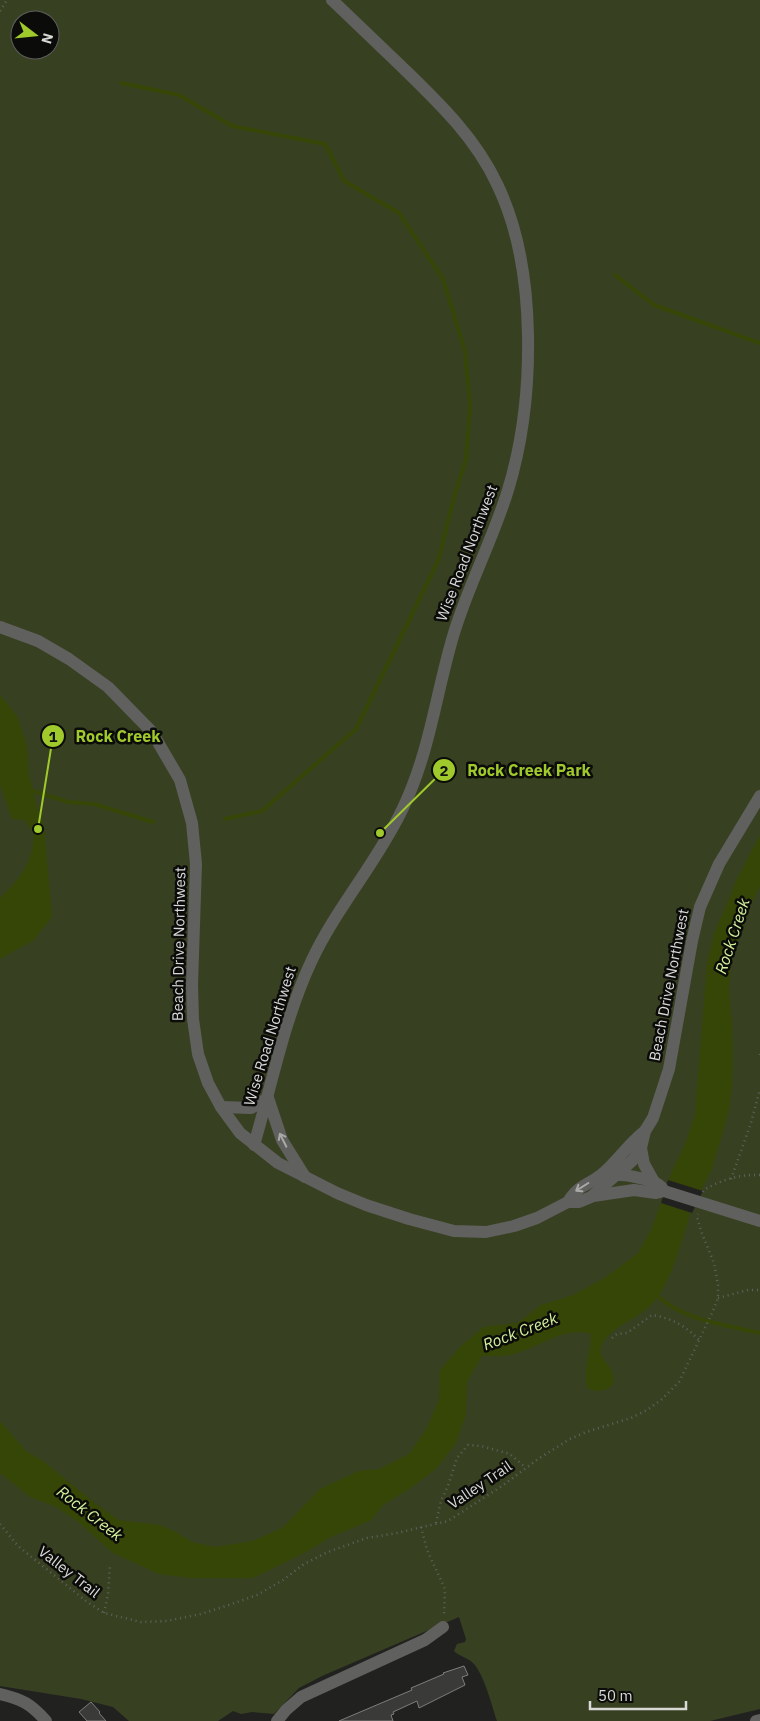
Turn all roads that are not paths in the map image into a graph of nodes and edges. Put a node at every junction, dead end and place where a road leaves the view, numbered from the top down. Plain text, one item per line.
1 (332, 0) edge
2 (0, 627) edge
3 (760, 796) edge
4 (268, 1098) junction
5 (221, 1107) junction
6 (645, 1131) junction
7 (254, 1145) junction
8 (641, 1148) junction
9 (620, 1157) junction
10 (618, 1174) junction
11 (601, 1176) junction
12 (306, 1178) junction
13 (654, 1182) junction
14 (634, 1190) junction
15 (664, 1191) junction
16 (591, 1197) junction
17 (568, 1202) junction
18 (760, 1221) edge
19 (443, 1627) road end
20 (0, 1694) edge
21 (760, 1720) edge
22 (46, 1721) edge
23 (277, 1721) edge
24 (756, 1721) edge

1 - 4 street, Wise Road Northwest
2 - 5 street, Beach Drive Northwest
3 - 6 street, Beach Drive Northwest
4 - 5 street
4 - 7 street, Wise Road Northwest
12 -> 4 street
5 - 7 street, Beach Drive Northwest
6 - 8 street, Beach Drive Northwest
6 - 9 street, Beach Drive Northwest
7 - 12 street, Beach Drive Northwest
8 - 10 street, Beach Drive Northwest
8 - 13 street
9 - 10 street
9 - 11 street, Beach Drive Northwest
10 - 11 street
10 - 13 street
10 - 14 street
10 - 16 street, Beach Drive Northwest
11 -> 17 street, Beach Drive Northwest
12 - 17 street, Beach Drive Northwest
13 - 15 street
14 - 15 street
14 - 16 street
15 - 18 street
16 - 17 street, Beach Drive Northwest
19 - 23 street
20 - 22 street
21 - 24 street

